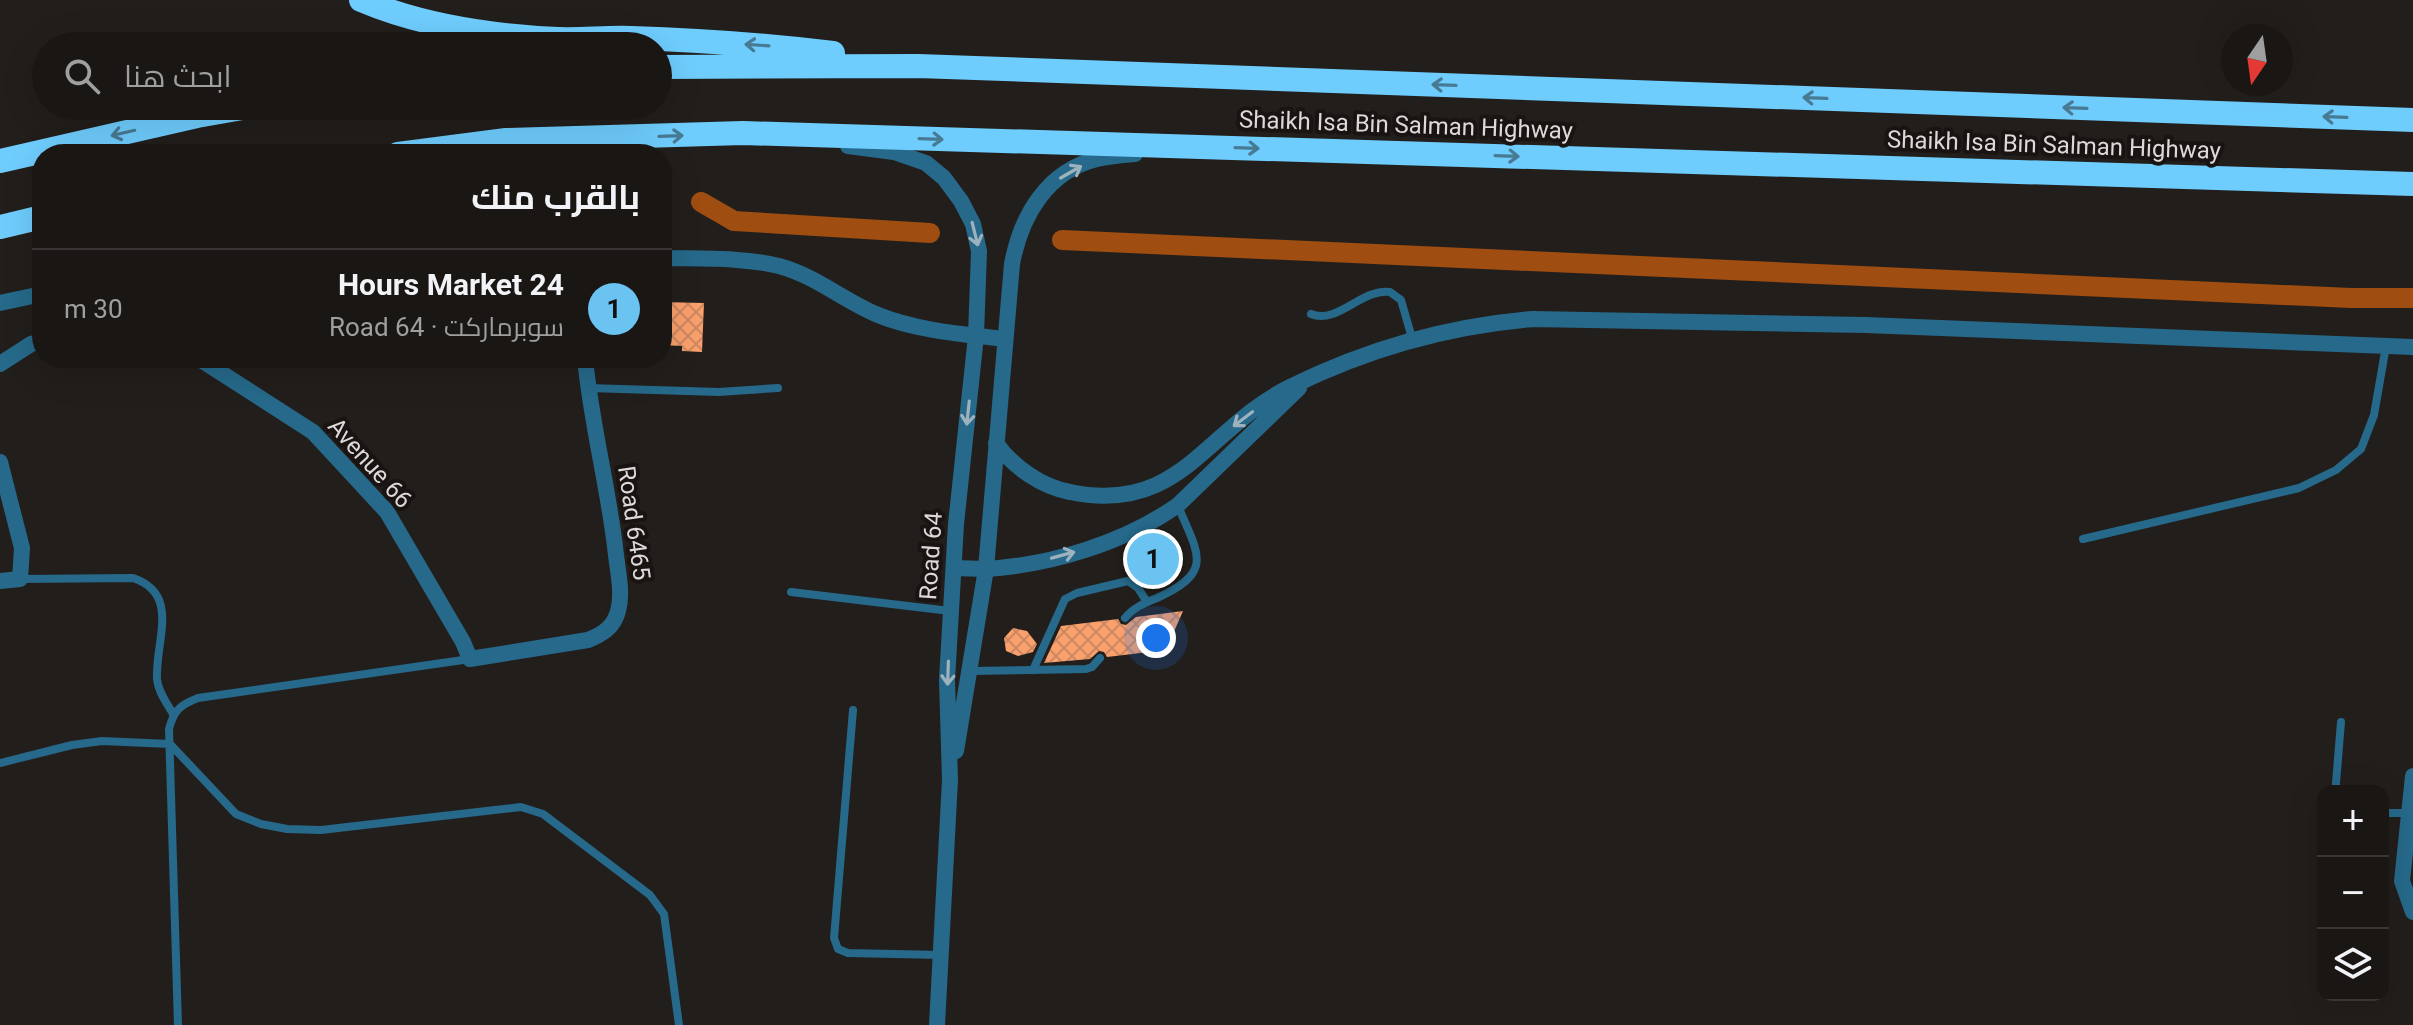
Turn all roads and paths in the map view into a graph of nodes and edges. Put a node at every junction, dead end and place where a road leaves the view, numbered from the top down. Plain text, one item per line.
1 (361, 0) edge
2 (484, 32) edge
3 (672, 39) edge
4 (918, 66) junction
5 (672, 67) edge
6 (179, 120) edge
7 (2413, 120) edge
8 (743, 133) junction
9 (74, 144) edge
10 (475, 144) edge
11 (1191, 146) junction
12 (32, 154) edge
13 (0, 161) edge
14 (2413, 184) edge
15 (32, 219) edge
16 (0, 227) edge
17 (672, 258) edge
18 (32, 296) edge
19 (0, 303) edge
20 (1311, 314) dead end
21 (976, 336) junction
22 (1412, 338) junction
23 (1005, 339) junction
24 (32, 344) edge
25 (2386, 346) junction
26 (2413, 347) edge
27 (0, 364) edge
28 (214, 368) edge
29 (586, 368) edge
30 (1309, 379) junction
31 (588, 388) junction
32 (778, 388) dead end
33 (996, 443) junction
34 (0, 462) edge
35 (1167, 481) junction
36 (1178, 505) junction
37 (2083, 539) dead end
38 (954, 568) junction
39 (986, 569) junction
40 (20, 579) junction
41 (0, 581) edge
42 (791, 592) dead end
43 (1147, 602) junction
44 (951, 611) junction
45 (1125, 618) dead end
46 (1100, 658) dead end
47 (470, 659) junction
48 (1033, 670) junction
49 (971, 671) junction
50 (853, 710) dead end
51 (173, 714) junction
52 (2341, 722) dead end
53 (170, 744) junction
54 (0, 763) edge
55 (2413, 776) edge
56 (950, 780) junction
57 (2336, 785) edge
58 (2389, 813) edge
59 (2409, 813) junction
60 (2407, 837) junction
61 (2413, 859) edge
62 (2413, 912) edge
63 (942, 955) junction
64 (178, 1025) edge
65 (679, 1025) edge
66 (937, 1025) edge

2 -> 1 highway
4 -> 3 highway
4 - 5 highway, Shaikh Isa Bin Salman Highway
7 -> 4 highway, Shaikh Isa Bin Salman Highway
6 -> 9 highway
10 -> 8 highway, Shaikh Isa Bin Salman Highway
8 -> 11 highway, Shaikh Isa Bin Salman Highway
8 -> 21 street, Road 64
11 -> 14 highway, Shaikh Isa Bin Salman Highway
23 -> 11 street, Road 64
12 -> 13 highway
15 - 16 highway
17 - 21 street
18 - 19 street
20 - 22 lane
21 - 23 street
21 -> 38 street, Road 64
22 - 25 street
22 - 30 street
23 - 33 street, Road 64
24 - 27 street
25 - 26 street
25 - 37 lane
28 - 47 street, Avenue 66
29 - 31 street, Road 6465
30 -> 35 street
30 - 36 street
31 - 32 lane
31 - 47 street, Road 6465
33 - 35 street
33 - 39 street, Road 64
34 - 40 street
35 - 36 street
39 -> 36 street
36 - 43 lane
38 - 39 street
38 - 44 street, Road 64
39 - 49 street, Road 64
40 - 41 street
40 - 51 lane
42 - 44 lane
43 - 45 lane
43 - 48 lane
44 -> 56 street, Road 64
46 - 48 lane
47 - 51 lane
48 - 49 lane
49 - 56 street, Road 64
50 - 63 lane
51 - 53 lane
52 - 57 lane
53 - 54 lane
53 - 64 lane
53 - 65 lane
55 - 59 street
56 - 63 street, Road 64
58 - 59 lane
59 - 60 street
60 - 61 street
60 - 62 street
63 - 66 street, Road 64

